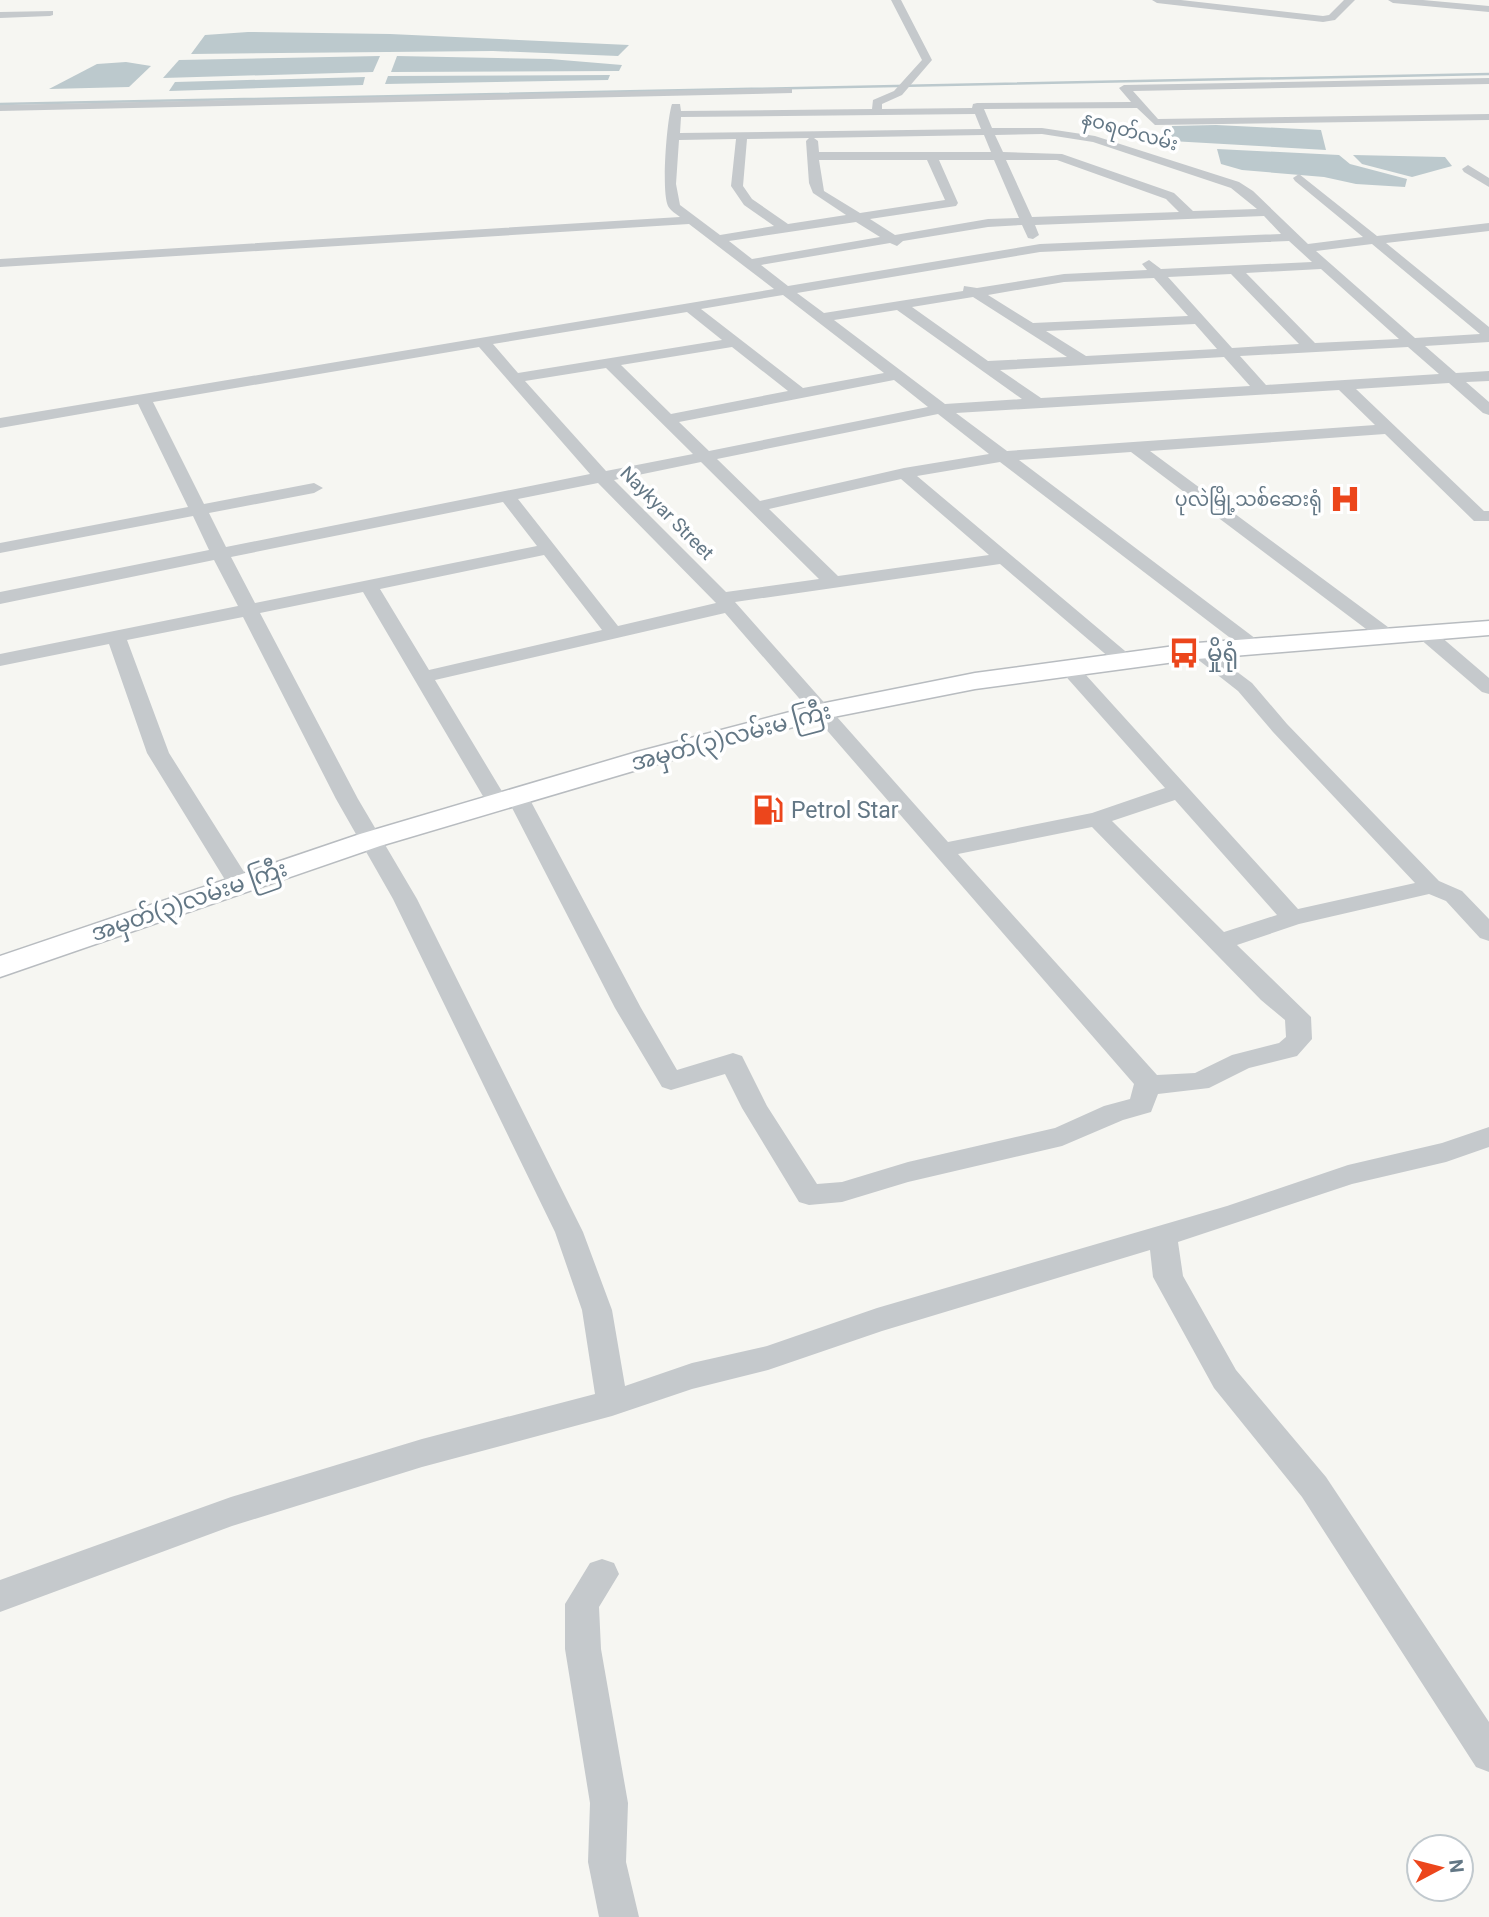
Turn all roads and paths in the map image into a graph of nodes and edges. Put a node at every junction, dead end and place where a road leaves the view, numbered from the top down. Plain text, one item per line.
1 (896, 0) edge
2 (1157, 0) edge
3 (1350, 0) edge
4 (1393, 0) edge
5 (1476, 0) edge
6 (1489, 1) edge
7 (1489, 9) edge
8 (50, 13) dead end
9 (0, 15) edge
10 (1489, 81) edge
11 (1448, 82) junction
12 (1271, 85) junction
13 (1197, 87) junction
14 (788, 91) dead end
15 (1469, 96) dead end
16 (1479, 103) dead end
17 (1140, 105) junction
18 (0, 108) edge
19 (979, 111) junction
20 (1489, 111) edge
21 (877, 112) junction
22 (1489, 117) edge
23 (1307, 119) junction
24 (1220, 121) junction
25 (988, 132) junction
26 (812, 134) junction
27 (742, 136) junction
28 (672, 137) junction
29 (998, 154) junction
30 (931, 155) junction
31 (813, 156) junction
32 (1177, 164) junction
33 (1468, 169) dead end
34 (1121, 178) junction
35 (1299, 178) dead end
36 (1489, 183) edge
37 (1267, 212) junction
38 (1191, 215) junction
39 (857, 218) junction
40 (690, 220) junction
41 (1027, 222) junction
42 (1489, 227) edge
43 (786, 229) junction
44 (1292, 237) junction
45 (718, 239) junction
46 (893, 239) junction
47 (1374, 240) junction
48 (1129, 244) junction
49 (1040, 248) junction
50 (1305, 248) junction
51 (0, 263) edge
52 (750, 263) junction
53 (932, 265) junction
54 (1325, 265) junction
55 (1235, 270) junction
56 (1158, 273) junction
57 (786, 290) junction
58 (973, 292) junction
59 (900, 305) junction
60 (691, 308) junction
61 (822, 318) junction
62 (1200, 320) junction
63 (1030, 327) junction
64 (1489, 336) edge
65 (735, 342) junction
66 (484, 343) junction
67 (1412, 343) junction
68 (1312, 349) junction
69 (1231, 354) junction
70 (1084, 361) junction
71 (609, 362) junction
72 (985, 366) junction
73 (897, 375) junction
74 (1489, 376) edge
75 (514, 378) junction
76 (1453, 379) junction
77 (1344, 386) junction
78 (1262, 390) junction
79 (801, 394) junction
80 (143, 398) junction
81 (1039, 404) junction
82 (940, 409) junction
83 (1489, 410) edge
84 (667, 419) junction
85 (0, 423) edge
86 (1388, 429) junction
87 (1136, 448) junction
88 (705, 456) junction
89 (1005, 456) junction
90 (904, 473) junction
91 (602, 477) junction
92 (314, 488) dead end
93 (507, 496) junction
94 (756, 507) junction
95 (198, 509) junction
96 (1489, 516) edge
97 (0, 548) edge
98 (549, 549) junction
99 (220, 554) junction
100 (1005, 558) junction
101 (834, 583) junction
102 (368, 585) junction
103 (0, 598) edge
104 (726, 602) junction
105 (249, 610) junction
106 (1489, 628) edge
107 (614, 633) junction
108 (1426, 634) junction
109 (116, 636) junction
110 (1389, 637) junction
111 (1253, 646) junction
112 (1197, 651) junction
113 (0, 660) edge
114 (1124, 660) junction
115 (1068, 667) junction
116 (424, 677) junction
117 (1489, 688) edge
118 (820, 712) junction
119 (1179, 791) junction
120 (508, 800) junction
121 (1097, 819) junction
122 (370, 840) junction
123 (942, 850) junction
124 (239, 883) junction
125 (1431, 886) junction
126 (1293, 918) junction
127 (1489, 933) edge
128 (1220, 942) junction
129 (0, 967) edge
130 (1148, 1082) junction
131 (1489, 1137) edge
132 (1163, 1236) junction
133 (612, 1403) junction
134 (602, 1574) dead end
135 (0, 1596) edge
136 (1489, 1754) edge
137 (618, 1917) edge

1 - 21 street
2 - 3 street
4 - 7 street
5 - 6 street
8 - 9 street
10 - 11 street
11 - 12 street
11 - 15 street
12 - 13 street
12 - 23 street
13 - 17 street
13 - 24 street
14 - 18 street
16 - 20 street
17 - 19 street
17 - 24 street
19 - 21 street
19 - 25 street
21 - 28 street
22 - 23 street
23 - 24 street
25 - 26 street, နဝရတ်လမ်း
25 - 29 street
25 - 32 street, နဝရတ်လမ်း
26 - 27 street, နဝရတ်လမ်း
26 - 31 street
27 - 28 street, နဝရတ်လမ်း
27 - 43 street
28 - 40 street
29 - 30 street
29 - 34 street
29 - 41 street
30 - 31 street
30 - 39 street
31 - 39 street
32 - 34 street
32 - 37 street, နဝရတ်လမ်း
33 - 36 street
34 - 38 street
35 - 47 street
37 - 38 street
37 - 44 street, နဝရတ်လမ်း
38 - 41 street
39 - 43 street
39 - 46 street
40 - 45 street
40 - 51 street
41 - 46 street
41 - 49 street
42 - 47 street
43 - 45 street
44 - 48 street
44 - 50 street, နဝရတ်လမ်း
45 - 52 street
46 - 52 street
46 - 53 street
47 - 50 street
47 - 64 street
48 - 49 street
48 - 56 street
49 - 53 street
50 - 54 street, နဝရတ်လမ်း
52 - 57 street
53 - 57 street
53 - 58 street
54 - 55 street
54 - 67 street, နဝရတ်လမ်း
55 - 56 street
55 - 68 street
56 - 58 street
56 - 62 street
57 - 60 street
57 - 61 street
58 - 59 street
58 - 63 street
59 - 61 street
59 - 72 street
60 - 65 street
60 - 66 street
61 - 73 street
62 - 63 street
62 - 69 street
63 - 70 street
64 - 67 street
65 - 71 street
65 - 79 street
66 - 75 street, Naykyar Street
66 - 80 street
67 - 68 street
67 - 76 street, နဝရတ်လမ်း
68 - 69 street
69 - 70 street
69 - 78 street
70 - 72 street
71 - 75 street
71 - 84 street
72 - 81 street
73 - 79 street
73 - 82 street
74 - 76 street
75 - 91 street, Naykyar Street
76 - 77 street
76 - 83 street, နဝရတ်လမ်း
77 - 78 street
77 - 86 street
78 - 81 street
79 - 84 street
80 - 85 street
80 - 95 street
81 - 82 street
82 - 88 street
82 - 89 street
84 - 88 street
86 - 87 street
86 - 96 street
87 - 89 street
87 - 110 street
88 - 91 street
88 - 94 street
89 - 90 street
89 - 111 street
90 - 94 street
90 - 100 street
91 - 93 street
91 - 104 street, Naykyar Street
92 - 95 street
93 - 98 street
93 - 99 street
94 - 101 street
95 - 97 street
95 - 99 street
98 - 102 street
98 - 107 street
99 - 103 street
99 - 105 street
100 - 101 street
100 - 114 street
101 - 104 street
102 - 105 street
102 - 116 street
104 - 107 street
104 - 118 street, Naykyar Street
105 - 109 street
105 - 122 street
106 - 108 main road, အမှတ်(၃)လမ်းမ ကြီး
107 - 116 street
108 - 110 main road, အမှတ်(၃)လမ်းမ ကြီး
108 - 117 street
109 - 113 street
109 - 124 street
110 - 111 main road, အမှတ်(၃)လမ်းမ ကြီး
111 - 112 main road, အမှတ်(၃)လမ်းမ ကြီး
112 - 114 main road, အမှတ်(၃)လမ်းမ ကြီး
112 - 125 street
114 - 115 main road, အမှတ်(၃)လမ်းမ ကြီး
115 - 118 main road, အမှတ်(၃)လမ်းမ ကြီး
115 - 119 street
116 - 120 street
118 - 120 main road, အမှတ်(၃)လမ်းမ ကြီး
118 - 123 street, Naykyar Street
119 - 121 street
119 - 126 street
120 - 122 main road, အမှတ်(၃)လမ်းမ ကြီး
120 - 130 street
121 - 123 street
121 - 128 street
122 - 124 main road, အမှတ်(၃)လမ်းမ ကြီး
122 - 133 street
123 - 130 street, Naykyar Street
124 - 129 main road, အမှတ်(၃)လမ်းမ ကြီး
125 - 126 street
125 - 127 street
126 - 128 street
128 - 130 street
131 - 132 street
132 - 133 street
132 - 136 street
133 - 135 street
134 - 137 street

